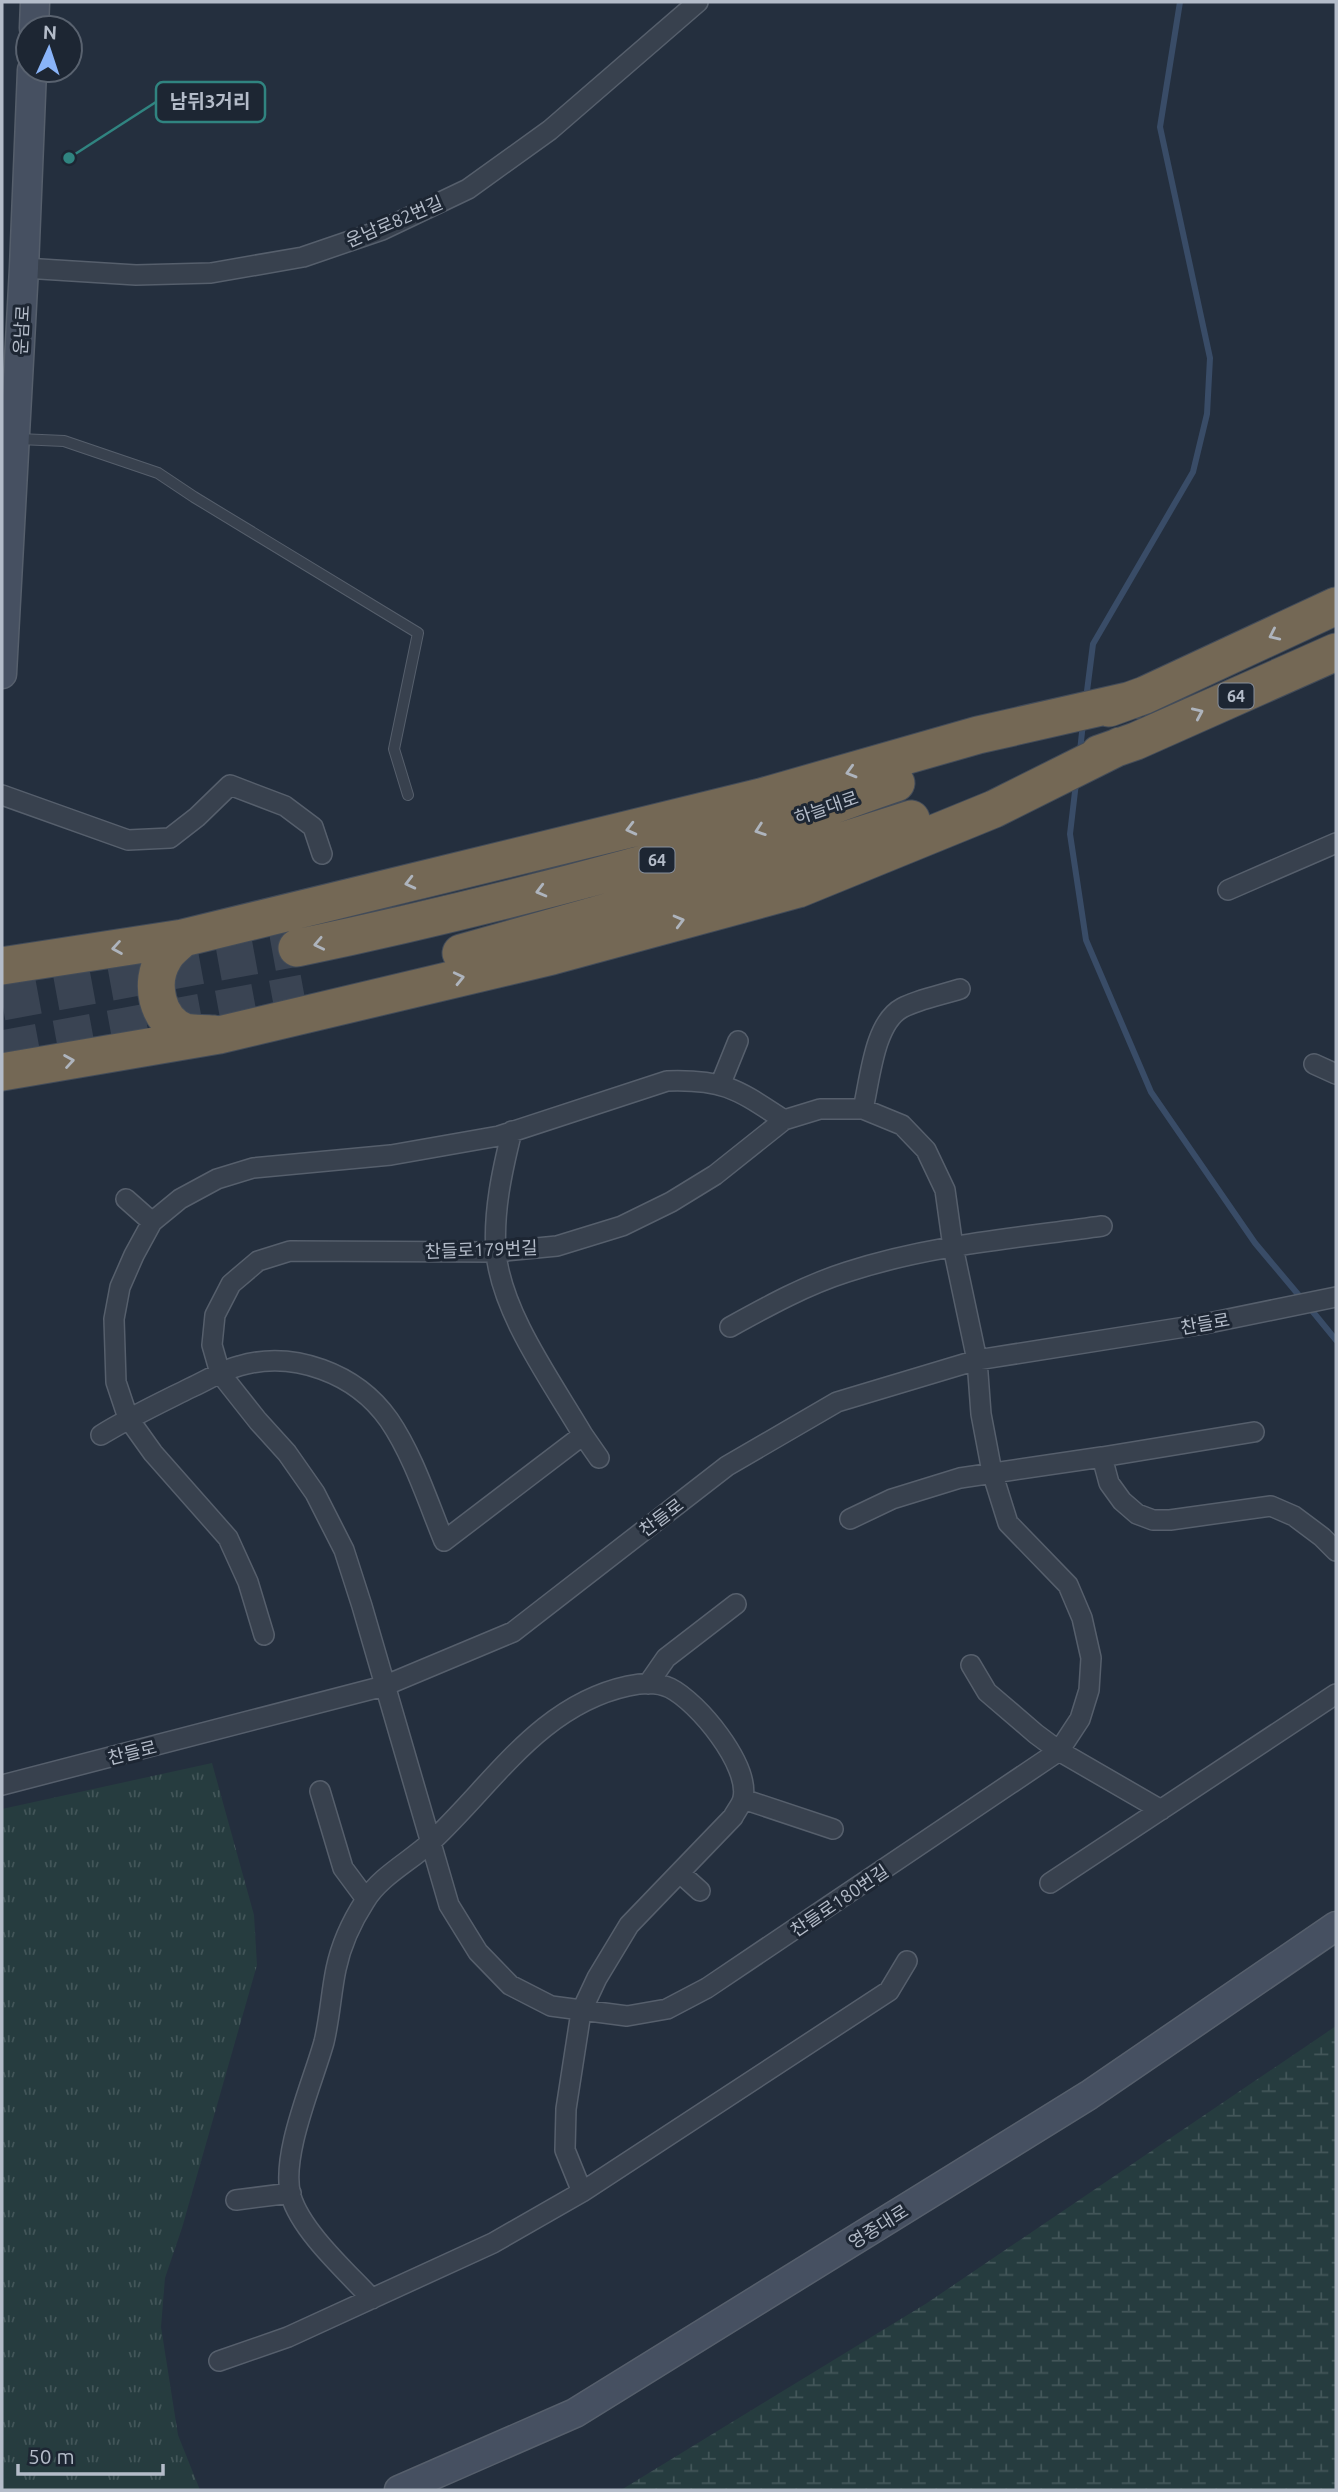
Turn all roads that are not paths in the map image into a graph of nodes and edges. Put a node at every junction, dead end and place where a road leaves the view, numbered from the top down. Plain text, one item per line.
1 (698, 2) edge
2 (31, 84) edge
3 (13, 268) edge
4 (15, 439) junction
5 (1336, 606) edge
6 (1336, 652) edge
7 (2, 674) edge
8 (1011, 736) junction
9 (408, 794) dead end
10 (1008, 794) junction
11 (2, 795) edge
12 (1336, 843) edge
13 (322, 854) dead end
14 (1228, 890) dead end
15 (183, 938) junction
16 (297, 948) tunnel mouth
17 (2, 966) edge
18 (960, 989) dead end
19 (304, 993) tunnel mouth
20 (219, 1035) junction
21 (738, 1041) dead end
22 (1314, 1064) dead end
23 (2, 1072) edge
24 (1336, 1074) edge
25 (721, 1083) junction
26 (863, 1109) junction
27 (784, 1120) junction
28 (512, 1131) junction
29 (126, 1199) dead end
30 (152, 1222) junction
31 (1102, 1226) dead end
32 (953, 1247) junction
33 (496, 1252) junction
34 (1336, 1297) edge
35 (730, 1327) dead end
36 (977, 1360) junction
37 (220, 1373) junction
38 (128, 1418) junction
39 (1254, 1432) dead end
40 (101, 1435) dead end
41 (583, 1435) junction
42 (1102, 1457) junction
43 (599, 1458) dead end
44 (992, 1472) junction
45 (850, 1519) dead end
46 (1336, 1551) edge
47 (736, 1605) dead end
48 (264, 1635) dead end
49 (971, 1665) dead end
50 (648, 1684) junction
51 (384, 1686) junction
52 (1336, 1695) edge
53 (1059, 1751) junction
54 (2, 1785) edge
55 (320, 1791) dead end
56 (743, 1798) junction
57 (1161, 1810) junction
58 (833, 1829) dead end
59 (431, 1843) junction
60 (680, 1873) junction
61 (1050, 1883) dead end
62 (700, 1891) dead end
63 (366, 1899) junction
64 (1336, 1926) edge
65 (907, 1961) dead end
66 (581, 2012) junction
67 (582, 2192) junction
68 (290, 2193) junction
69 (236, 2200) dead end
70 (372, 2299) junction
71 (219, 2361) dead end
72 (400, 2490) edge

1 - 3 street, 운남로82번길
2 - 3 street, 운남로
3 - 4 street, 운남로
4 - 7 street, 운남로
4 - 9 lane
5 -> 8 highway, 64
10 -> 6 highway, 64
8 -> 15 highway
8 -> 16 highway, 하늘대로 / 64
10 - 19 highway, 하늘대로 / 64
20 -> 10 highway
11 - 13 street
12 - 14 street
15 -> 17 highway
15 - 20 highway
18 - 26 street
23 -> 20 highway
21 - 25 street
22 - 24 street
25 - 27 street
25 - 28 street
26 - 27 street, 찬들로179번길
26 - 32 street, 찬들로179번길
27 - 33 street, 찬들로179번길
28 - 30 street
28 - 33 street
29 - 30 street
30 - 38 street
31 - 32 street
32 - 35 street
32 - 36 street, 찬들로179번길
33 - 37 street, 찬들로179번길
33 - 41 street
34 - 36 street, 찬들로
36 - 44 street, 찬들로180번길
36 - 51 street, 찬들로
37 - 38 street
37 - 41 street
37 - 51 street, 찬들로179번길
38 - 40 street
38 - 48 street
39 - 42 street
41 - 43 street
42 - 44 street
42 - 46 street
44 - 45 street
44 - 53 street, 찬들로180번길
47 - 50 street
49 - 53 street
50 - 56 street
50 - 59 street
51 - 54 street, 찬들로
51 - 59 street, 찬들로180번길
52 - 57 street
53 - 57 street
53 - 66 street, 찬들로180번길
55 - 63 street
56 - 58 street
56 - 60 street
57 - 61 street
59 - 63 street
59 - 66 street, 찬들로180번길
60 - 62 street
60 - 66 street
63 - 68 street
64 - 72 street, 영종대로
65 - 67 street
66 - 67 street
67 - 70 street
68 - 69 street
68 - 70 street
70 - 71 street

